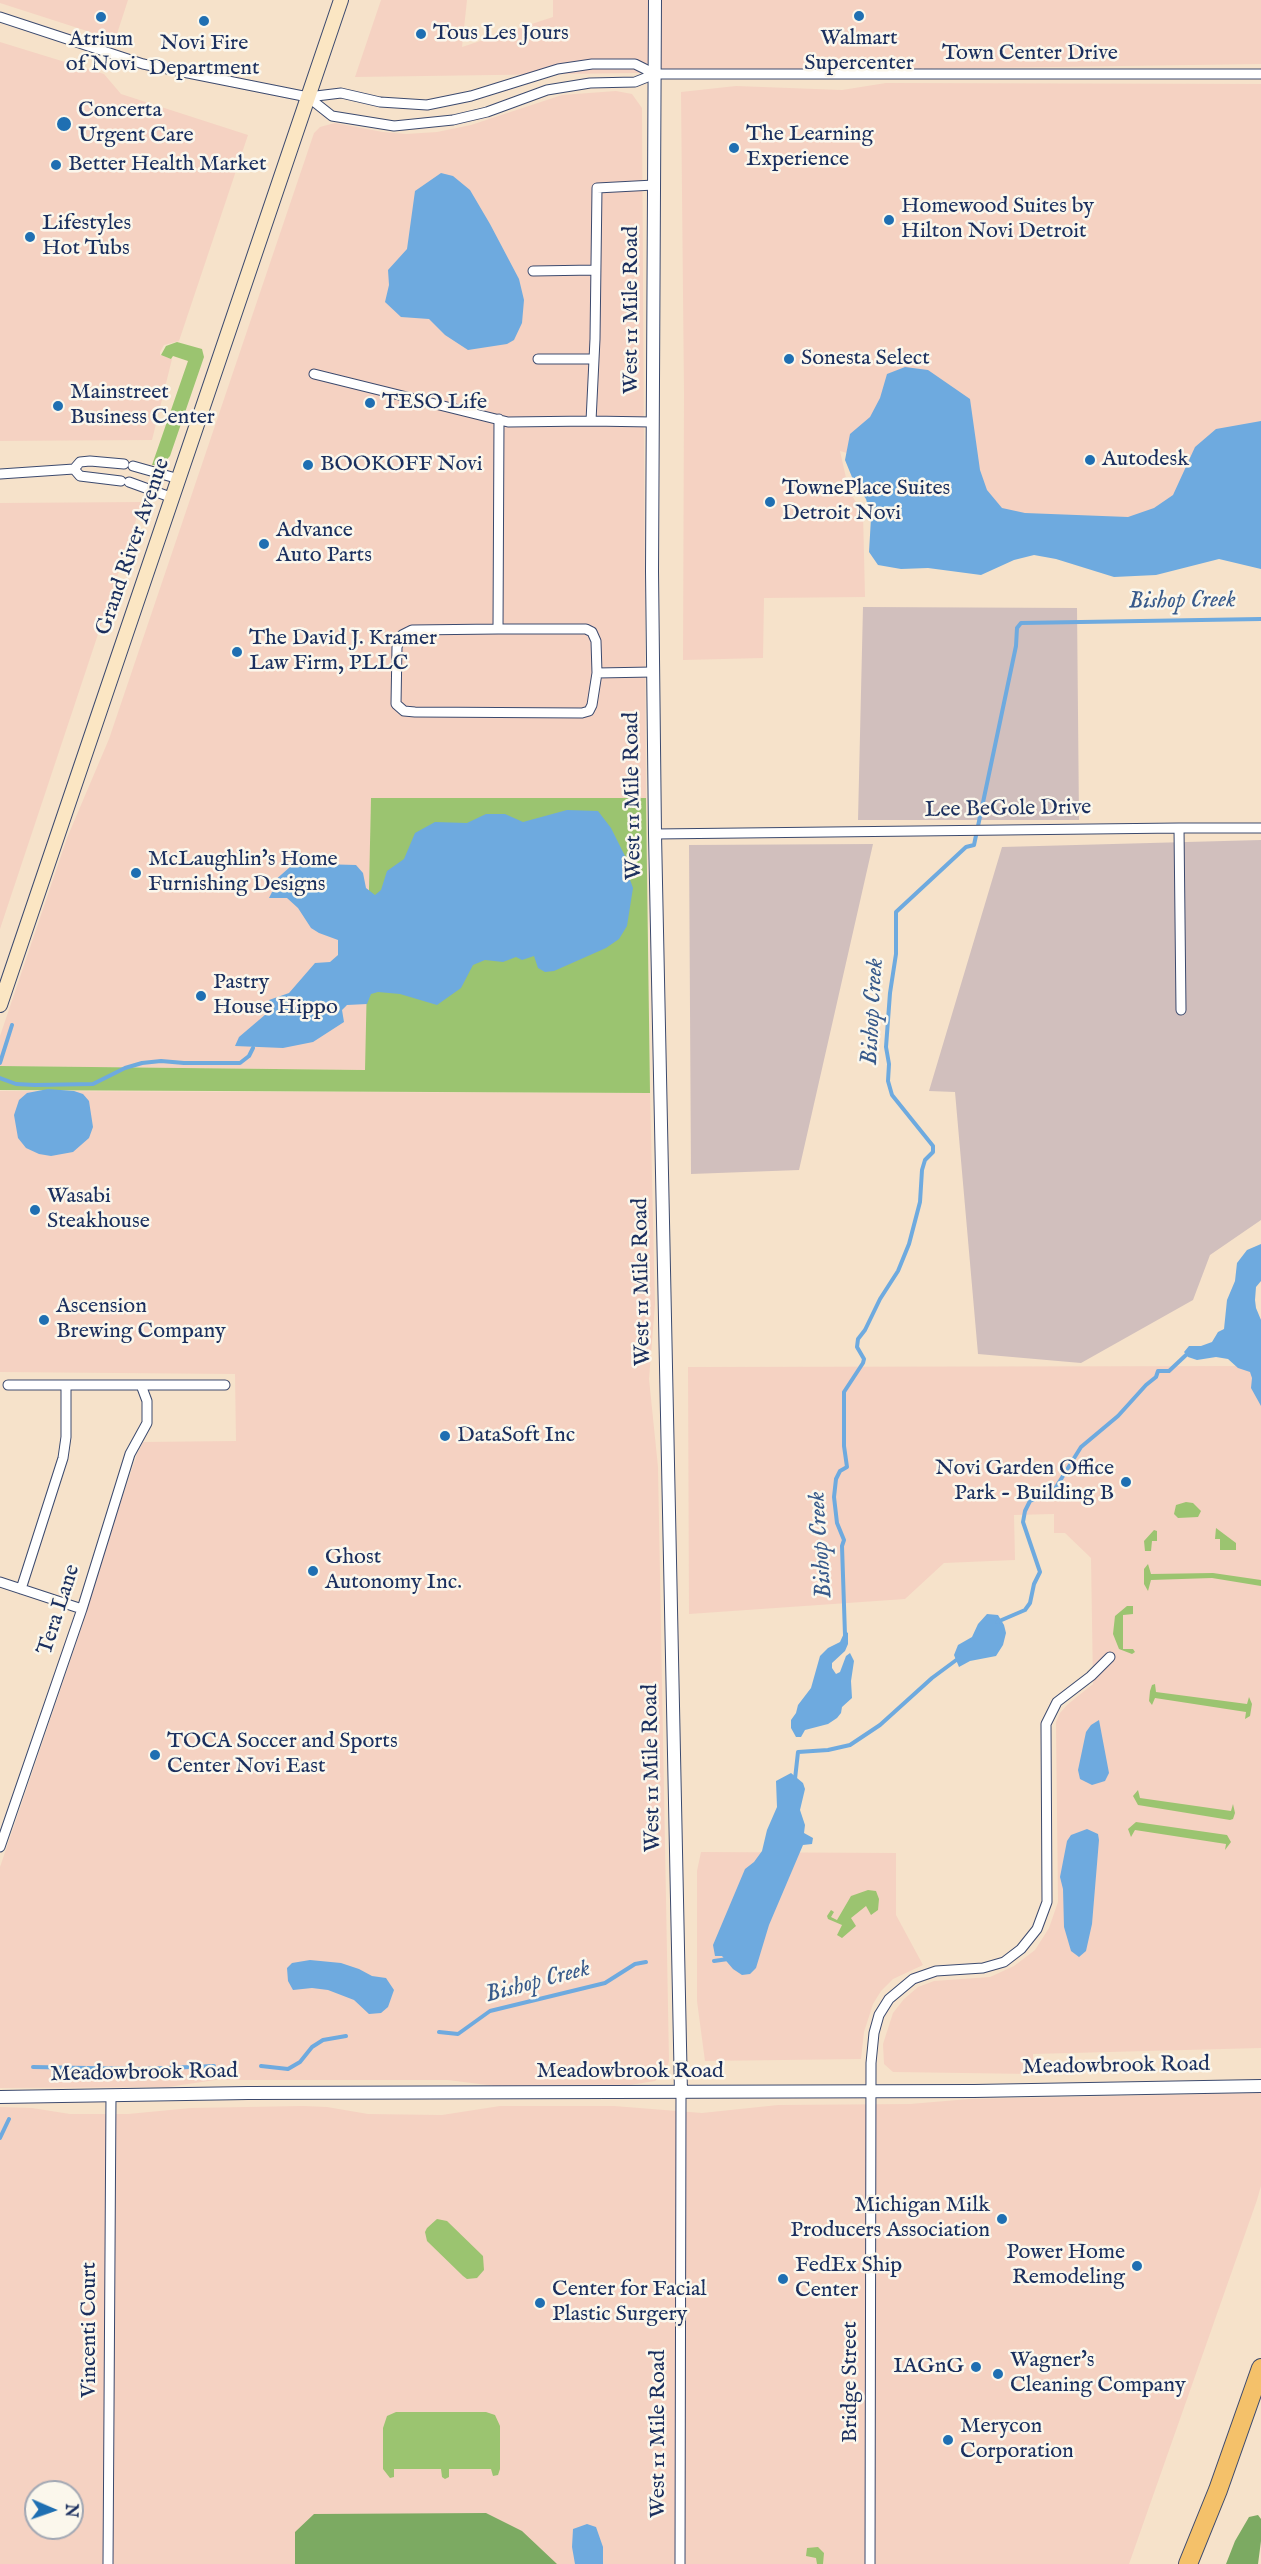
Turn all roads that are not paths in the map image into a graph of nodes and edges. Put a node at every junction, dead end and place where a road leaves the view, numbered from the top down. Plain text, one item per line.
1 (341, 0) edge
2 (655, 0) edge
3 (0, 17) edge
4 (655, 74) junction
5 (1261, 74) edge
6 (308, 97) junction
7 (654, 186) junction
8 (595, 270) junction
9 (533, 271) dead end
10 (538, 359) dead end
11 (594, 359) junction
12 (314, 374) dead end
13 (499, 419) junction
14 (591, 421) junction
15 (652, 422) junction
16 (74, 469) junction
17 (0, 474) edge
18 (179, 479) junction
19 (173, 498) junction
20 (498, 629) junction
21 (653, 672) junction
22 (597, 673) junction
23 (1179, 828) junction
24 (1261, 828) edge
25 (655, 834) junction
26 (0, 1005) edge
27 (1181, 1010) dead end
28 (8, 1385) dead end
29 (66, 1385) junction
30 (141, 1385) junction
31 (225, 1385) dead end
32 (0, 1582) edge
33 (21, 1589) junction
34 (82, 1610) junction
35 (1110, 1657) dead end
36 (0, 1847) edge
37 (1261, 2086) edge
38 (871, 2092) junction
39 (681, 2093) junction
40 (111, 2096) junction
41 (0, 2097) edge
42 (1261, 2368) edge
43 (108, 2564) edge
44 (680, 2564) edge
45 (870, 2564) edge
46 (1188, 2564) edge

1 - 6 main road, Grand River Avenue
2 - 4 street, West 11 Mile Road
3 - 6 street
4 - 5 street, Town Center Drive
4 - 6 street, Town Center Drive
4 - 6 street, Town Center Drive
4 - 7 street, West 11 Mile Road
6 - 18 main road, Grand River Avenue
7 - 8 street
7 - 15 street, West 11 Mile Road
8 - 9 street
8 - 11 street
10 - 11 street
11 - 14 street
12 - 13 street
13 - 14 street
13 - 20 street
14 - 15 street
15 - 21 street, West 11 Mile Road
16 - 17 street
16 - 18 street
16 - 19 street
18 - 19 main road, Grand River Avenue
19 - 26 main road, Grand River Avenue
20 - 22 street
20 - 22 street
21 - 22 street
21 - 25 street, West 11 Mile Road
23 - 24 street, Lee BeGole Drive
23 - 25 street, Lee BeGole Drive
23 - 27 street
25 - 39 street, West 11 Mile Road
28 - 29 street
29 - 30 street
29 - 33 street
30 - 31 street
30 - 34 street, Tera Lane
32 - 33 street
33 - 34 street
34 - 36 street, Tera Lane
35 - 38 street, Bridge Street
37 - 38 street, Meadowbrook Road
38 - 39 street, Meadowbrook Road
38 - 45 street, Bridge Street
39 - 40 street, Meadowbrook Road
39 - 44 street, West 11 Mile Road
40 - 41 street, Meadowbrook Road
40 - 43 street, Vincenti Court
42 - 46 highway

